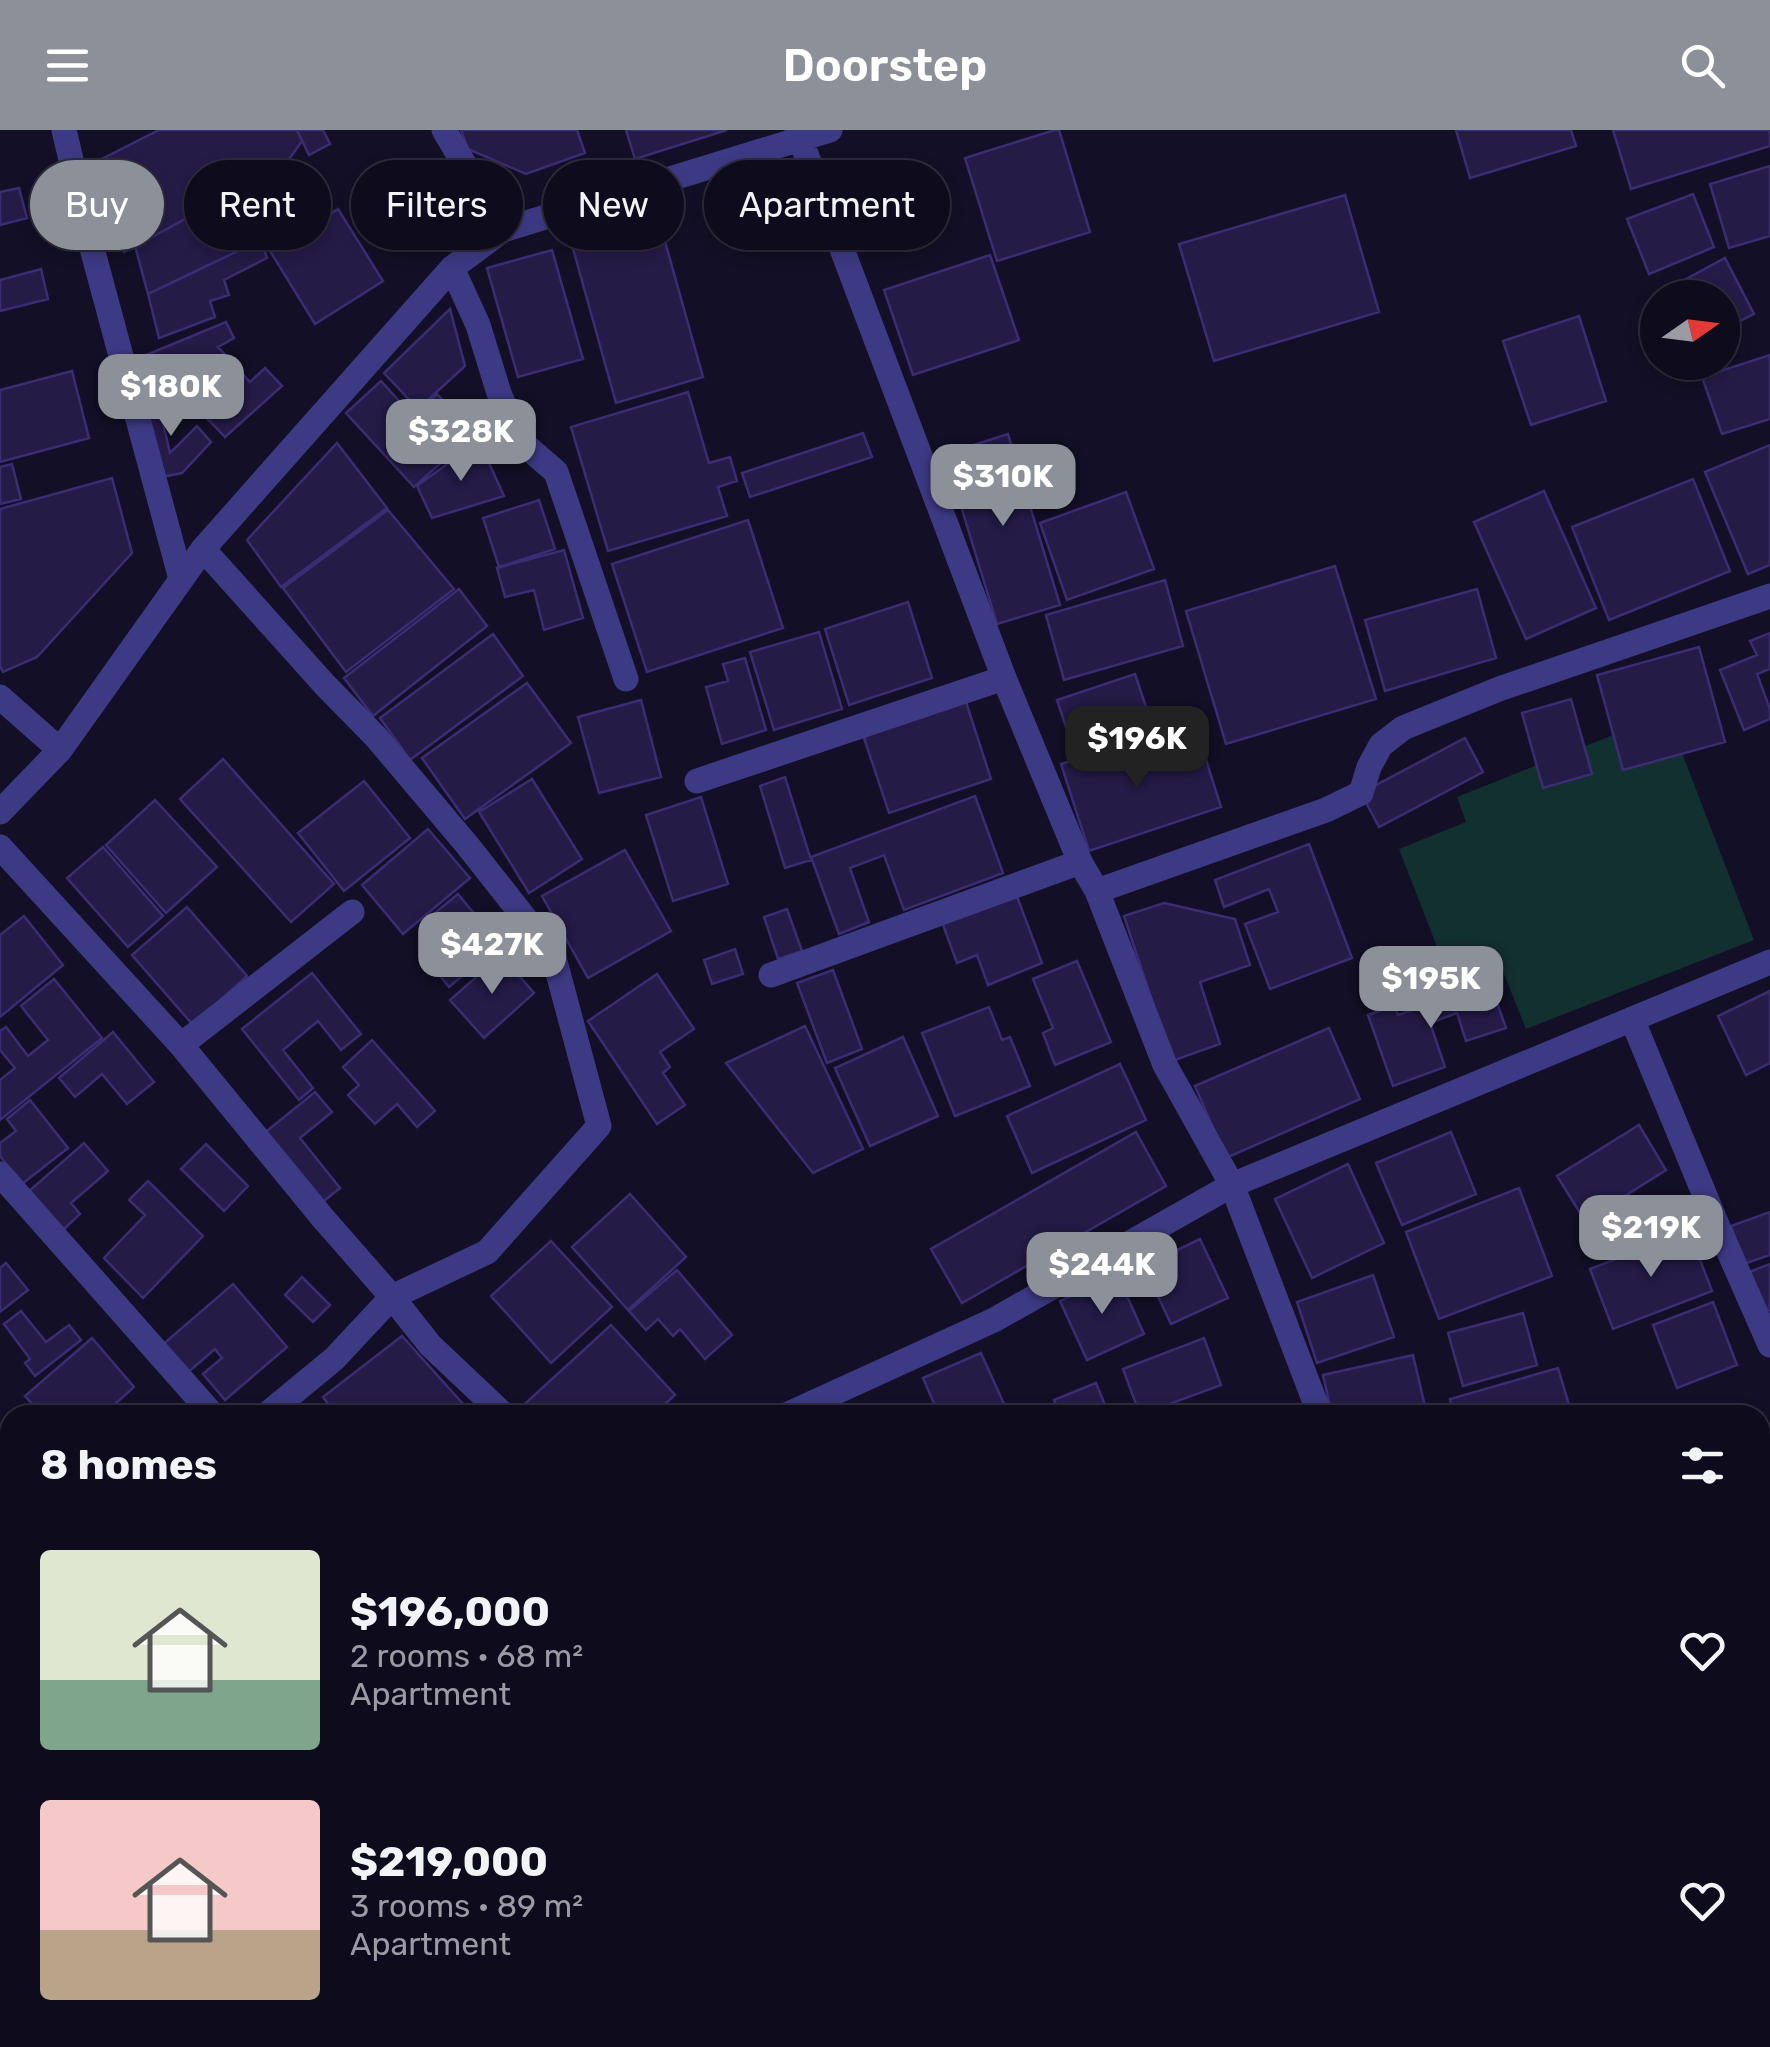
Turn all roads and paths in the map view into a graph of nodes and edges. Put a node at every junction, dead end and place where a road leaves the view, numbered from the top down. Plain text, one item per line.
1 (64, 130) edge
2 (444, 130) edge
3 (830, 130) edge
4 (798, 135) edge
5 (462, 160) edge
6 (523, 224) edge
7 (476, 250) edge
8 (452, 268) junction
9 (203, 549) junction
10 (181, 578) junction
11 (1770, 596) edge
12 (1004, 678) junction
13 (626, 680) dead end
14 (0, 697) edge
15 (60, 750) junction
16 (697, 781) dead end
17 (0, 812) edge
18 (0, 848) edge
19 (1080, 862) junction
20 (1097, 891) junction
21 (352, 912) dead end
22 (1770, 962) edge
23 (770, 975) dead end
24 (1632, 1019) junction
25 (181, 1045) junction
26 (0, 1174) edge
27 (1232, 1185) junction
28 (392, 1296) junction
29 (1770, 1345) edge
30 (204, 1405) edge
31 (278, 1405) edge
32 (493, 1405) edge
33 (808, 1405) edge
34 (1316, 1405) edge

1 - 10 street
2 - 5 street
3 - 4 street
4 - 6 street
4 - 12 street
7 - 8 street
8 - 9 street
8 - 13 street
9 - 10 street
9 - 28 street
10 - 15 street
11 - 20 street
12 - 16 street
12 - 19 street
14 - 15 street
15 - 17 street
18 - 25 street
19 - 20 street
19 - 23 street
20 - 27 street
21 - 25 street
22 - 24 street
24 - 27 street
24 - 29 street
25 - 28 street
26 - 30 street
27 - 33 street
27 - 34 street
28 - 31 street
28 - 32 street

